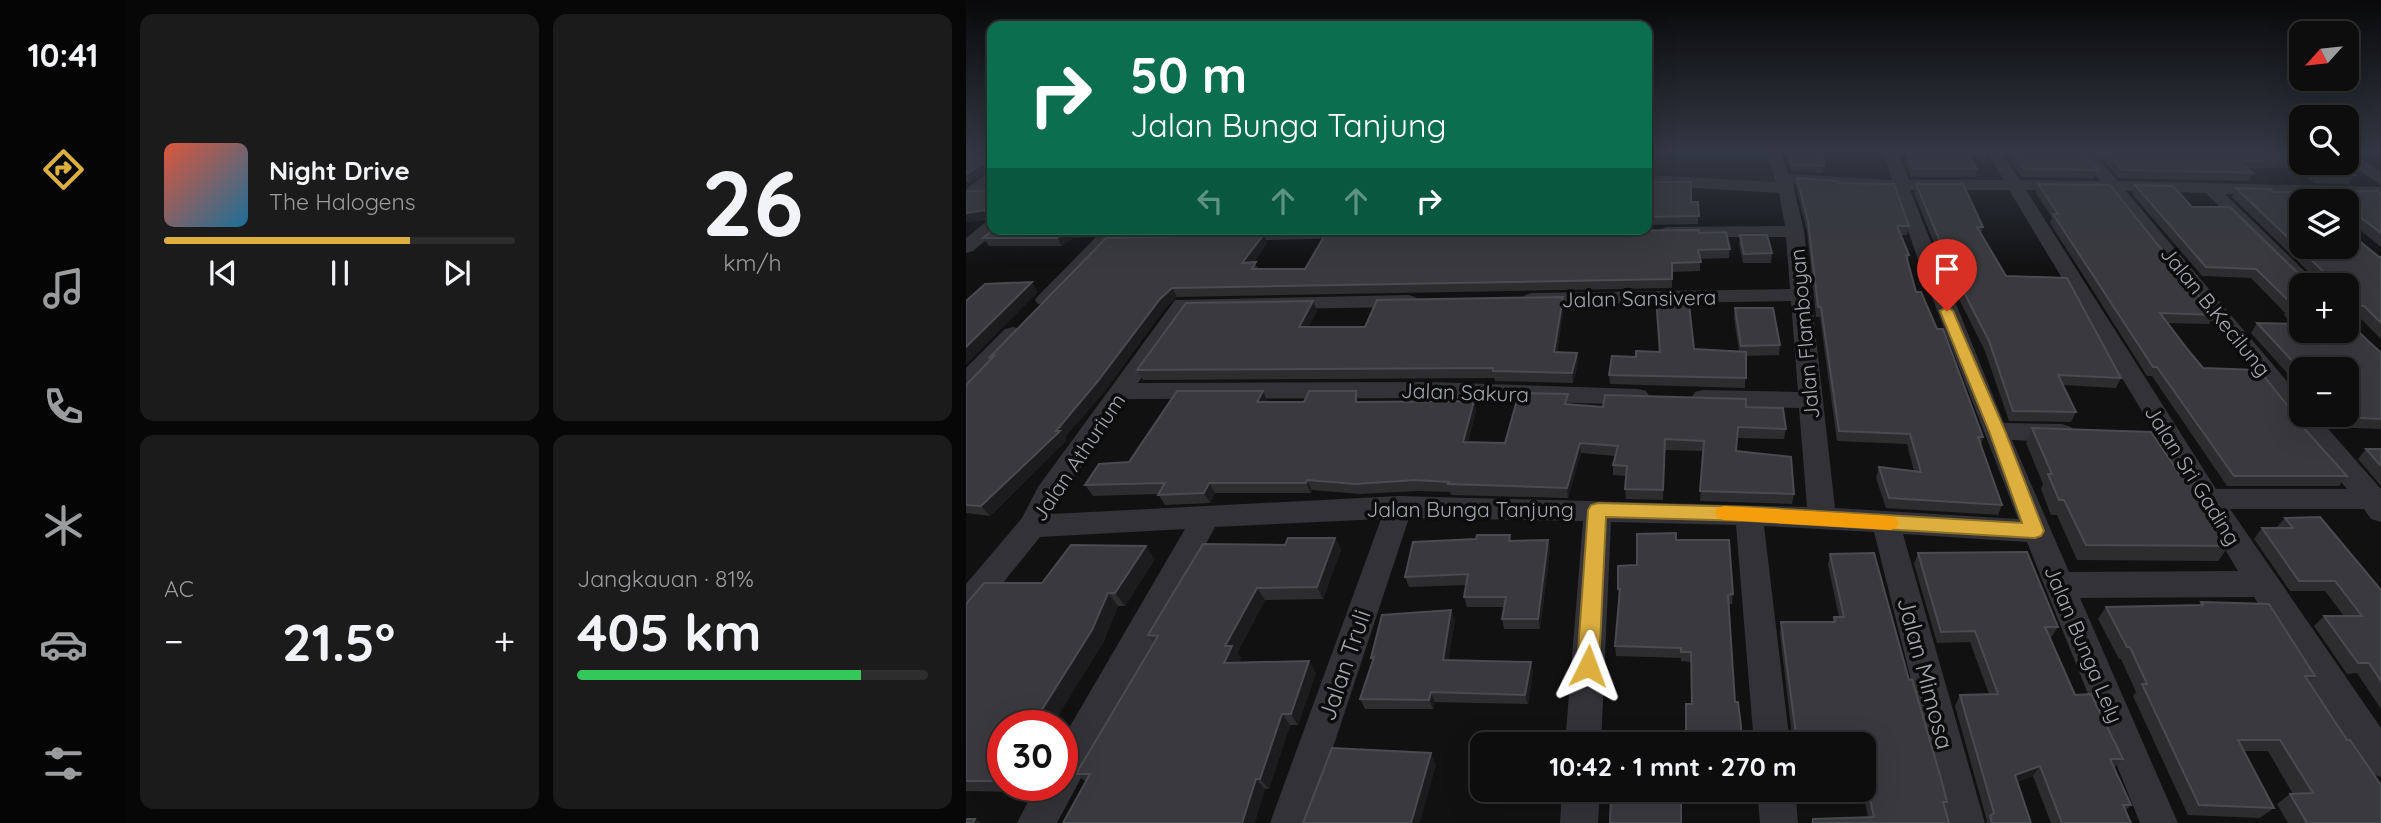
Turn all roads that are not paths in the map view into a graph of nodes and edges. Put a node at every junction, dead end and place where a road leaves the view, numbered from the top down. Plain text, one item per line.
1 (1786, 189) edge
2 (1902, 189) edge
3 (2017, 189) edge
4 (2117, 189) edge
5 (2193, 189) edge
6 (2212, 190) junction
7 (2381, 192) edge
8 (2359, 193) edge
9 (2289, 195) edge
10 (987, 230) edge
11 (1794, 231) junction
12 (1652, 232) edge
13 (1117, 235) edge
14 (1267, 235) edge
15 (1213, 236) edge
16 (966, 247) edge
17 (2297, 273) edge
18 (1800, 295) junction
19 (1509, 300) edge
20 (1427, 301) edge
21 (966, 381) edge
22 (1121, 391) junction
23 (1810, 400) junction
24 (1997, 431) junction
25 (2091, 434) edge
26 (2208, 499) junction
27 (2378, 503) edge
28 (1399, 507) junction
29 (1598, 510) junction
30 (1749, 514) junction
31 (1207, 516) junction
32 (1822, 519) junction
33 (1886, 523) junction
34 (1032, 526) junction
35 (2035, 531) junction
36 (2262, 584) junction
37 (2061, 585) junction
38 (966, 606) edge
39 (1584, 732) edge
40 (1771, 732) edge
41 (1078, 747) edge
42 (2381, 759) edge
43 (1048, 801) edge
44 (1580, 802) edge
45 (1777, 802) edge
46 (1036, 823) edge
47 (1289, 823) edge
48 (1579, 823) edge
49 (1779, 823) edge
50 (1966, 823) edge
51 (2159, 823) edge

1 - 11 street, Jalan Flamboyan
2 - 24 street, Jalan Bunga Lely
3 - 26 street, Jalan Sri Gading
4 - 27 street, Jalan B.Kecilung
5 - 6 street
6 - 9 street
6 - 17 street
7 - 8 street
10 - 16 street
11 - 12 street
11 - 18 street, Jalan Flamboyan
13 - 21 street
14 - 15 street
18 - 19 street, Jalan Sansivera
18 - 23 street, Jalan Flamboyan
20 - 22 street, Jalan Athurium
22 - 23 street, Jalan Sakura
22 - 34 street, Jalan Athurium
23 - 32 street, Jalan Flamboyan
24 - 25 street
24 - 35 street, Jalan Bunga Lely
26 - 27 street
26 - 36 street, Jalan Sri Gading
28 - 29 street, Jalan Bunga Tanjung
28 - 31 street, Jalan Bunga Tanjung
28 - 47 street, Jalan Truli
29 - 30 street, Jalan Bunga Tanjung
29 - 39 street
30 - 32 street, Jalan Bunga Tanjung
30 - 40 street
31 - 34 street, Jalan Bunga Tanjung
31 - 41 street
32 - 33 street, Jalan Bunga Tanjung
33 - 35 street, Jalan Bunga Tanjung
33 - 50 street, Jalan Mimosa
34 - 38 street, Jalan Athurium
35 - 37 street, Jalan Bunga Lely
36 - 37 street
36 - 42 street, Jalan Sri Gading
37 - 51 street, Jalan Bunga Lely
43 - 46 street
44 - 48 street
45 - 49 street

